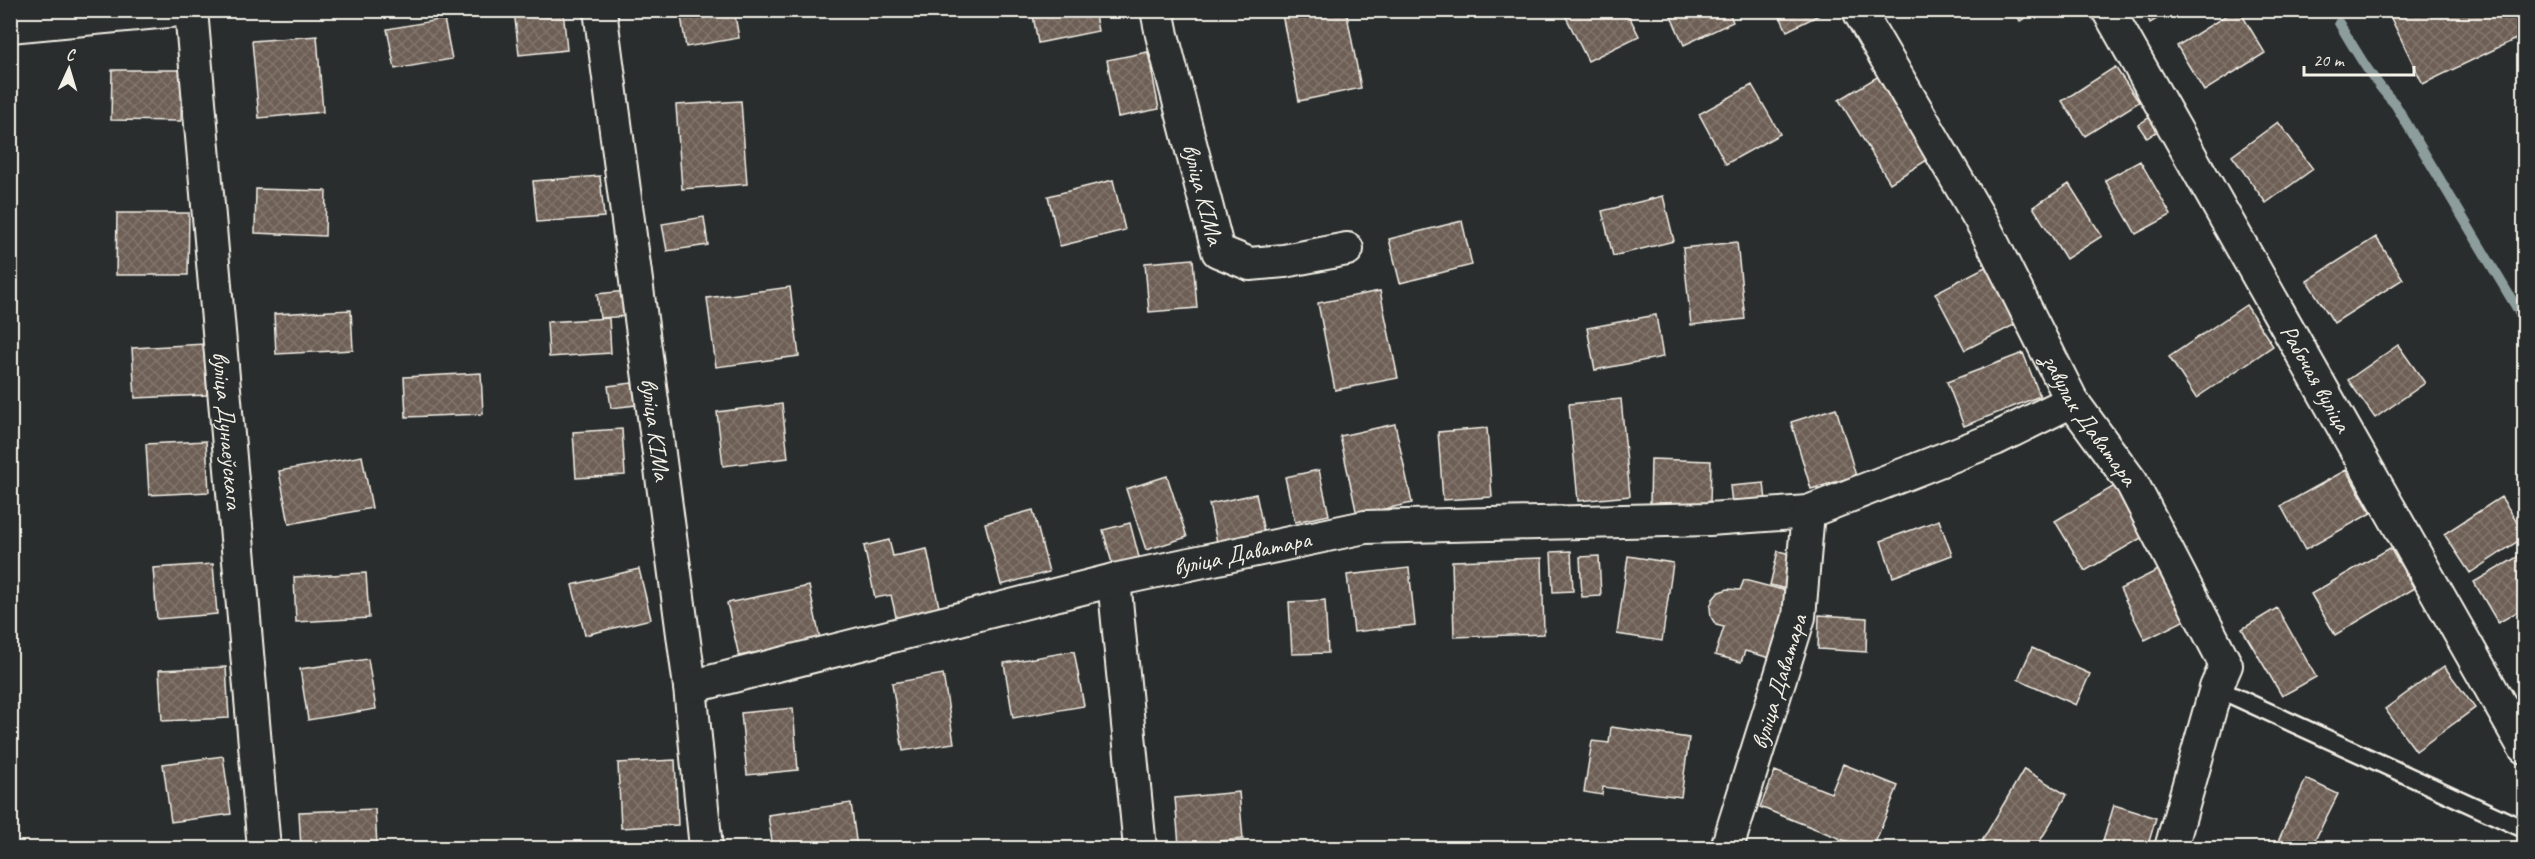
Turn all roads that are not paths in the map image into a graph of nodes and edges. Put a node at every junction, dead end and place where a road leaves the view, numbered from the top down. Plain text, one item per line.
1 (179, 10) edge
2 (191, 10) edge
3 (600, 10) edge
4 (1157, 10) edge
5 (1863, 10) edge
6 (2108, 10) edge
7 (10, 26) edge
8 (1347, 249) dead end
9 (2072, 401) junction
10 (1808, 512) junction
11 (1114, 580) junction
12 (690, 687) junction
13 (2216, 688) junction
14 (2524, 747) edge
15 (2524, 829) edge
16 (264, 849) edge
17 (706, 849) edge
18 (1140, 849) edge
19 (1726, 849) edge
20 (2171, 849) edge

1 - 7 street
2 - 16 street, вуліца Дунаеўскага
3 - 12 street, вуліца КІМа
4 - 8 street, вуліца КІМа
5 - 9 street, завулак Даватара
6 - 14 street, Рабочая вуліца
9 - 10 street, вуліца Даватара
9 - 13 street, завулак Даватара
10 - 11 street, вуліца Даватара
10 - 19 street, вуліца Даватара
11 - 12 street, вуліца Даватара
11 - 18 street
12 - 17 street, вуліца КІМа
13 - 15 lane
13 - 20 street, завулак Даватара

